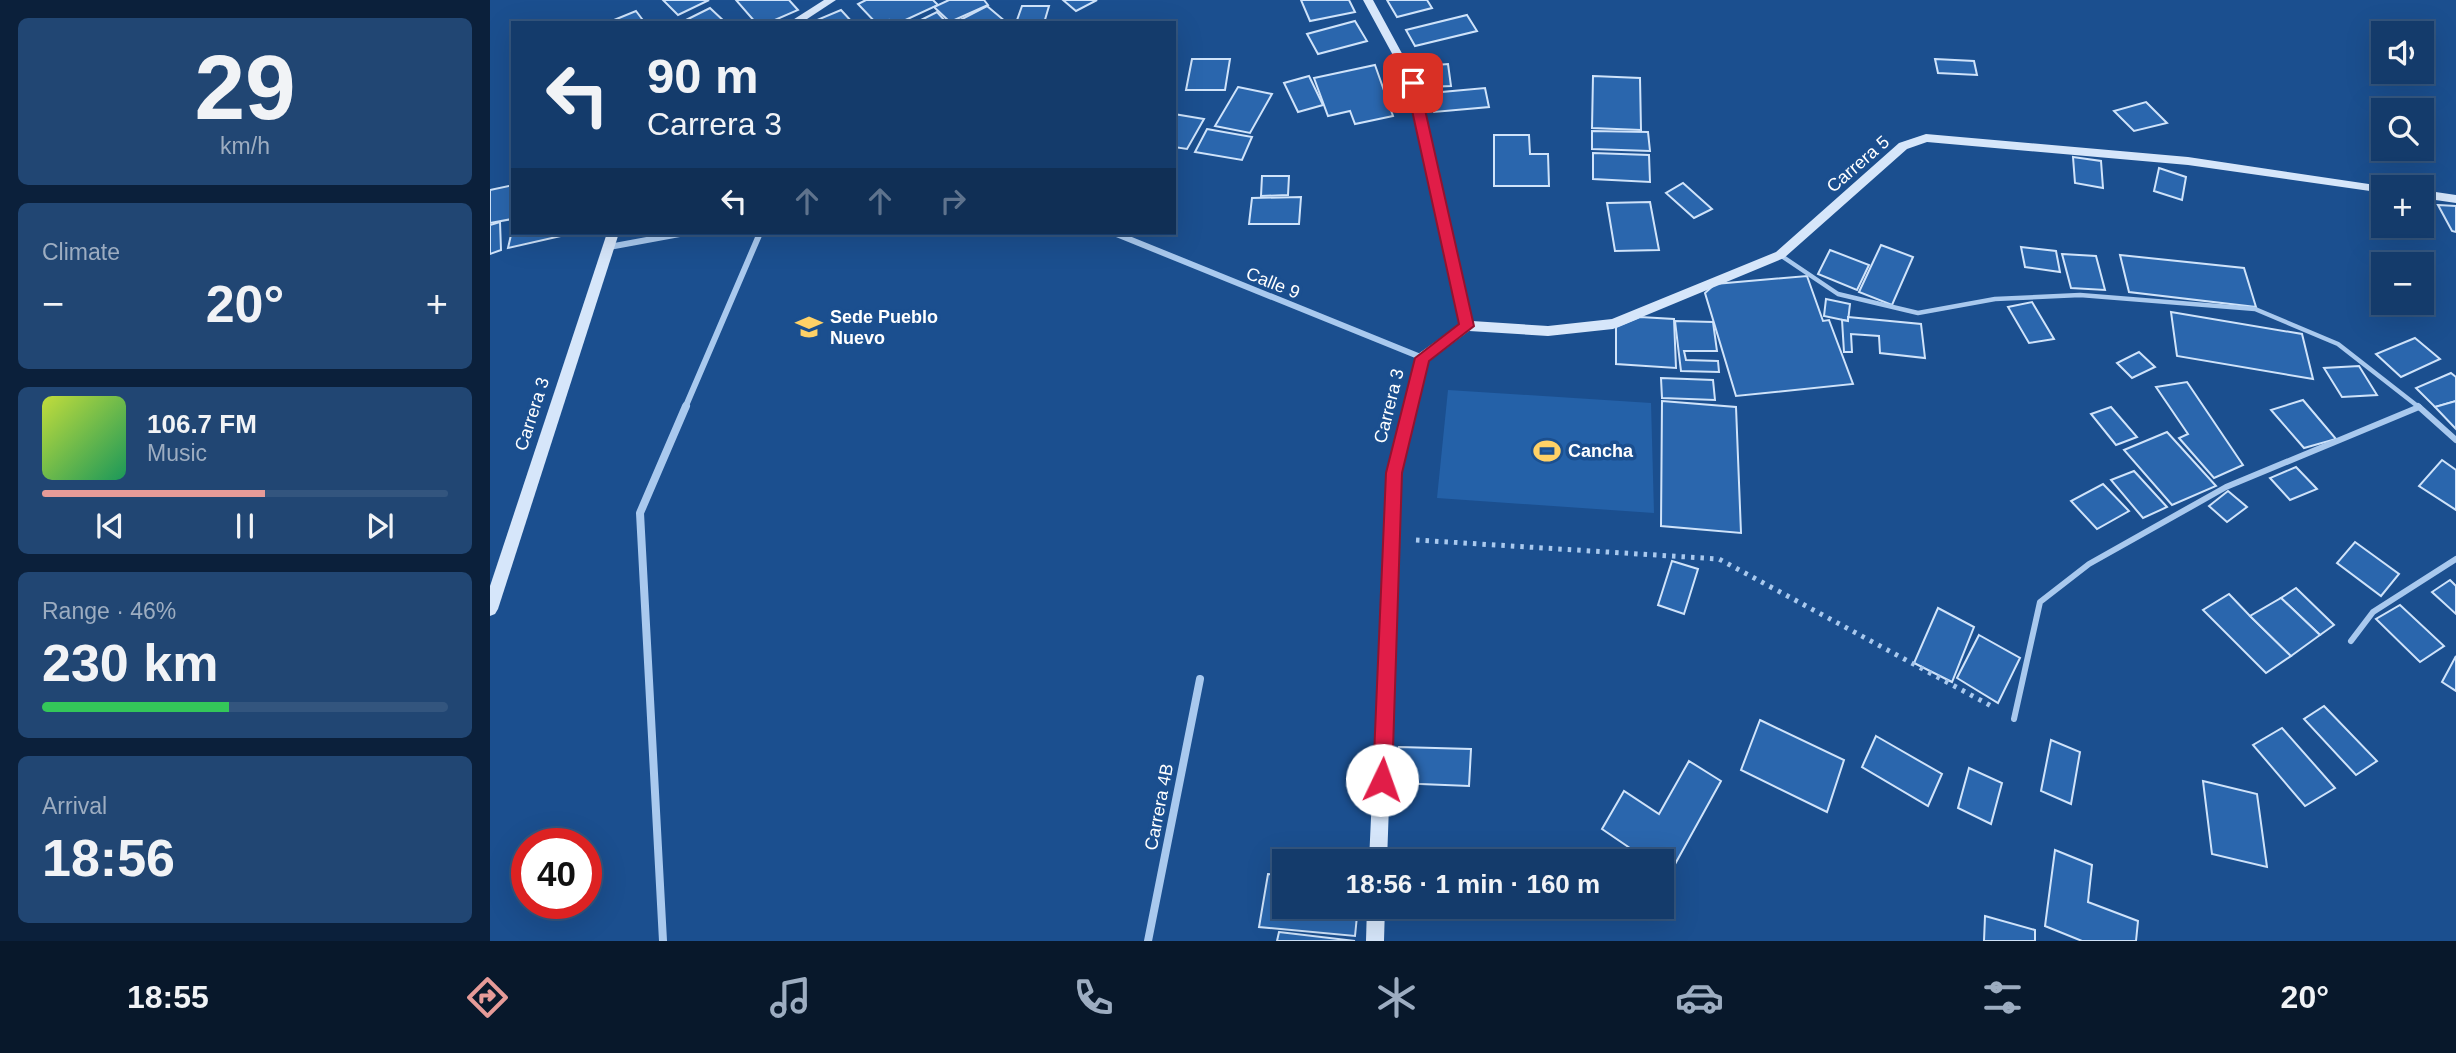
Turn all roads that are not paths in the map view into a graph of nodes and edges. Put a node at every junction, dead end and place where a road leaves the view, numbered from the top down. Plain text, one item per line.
1 (831, 0) edge
2 (1368, 0) edge
3 (796, 21) edge
4 (2371, 187) edge
5 (2434, 196) edge
6 (2456, 199) edge
7 (664, 235) edge
8 (759, 235) edge
9 (1119, 235) edge
10 (611, 240) edge
11 (1780, 255) junction
12 (1467, 326) junction
13 (1423, 358) junction
14 (2419, 407) junction
15 (2456, 440) edge
16 (2456, 559) edge
17 (490, 609) edge
18 (2351, 641) dead end
19 (1200, 679) dead end
20 (2014, 719) road end
21 (1379, 849) edge
22 (1376, 919) edge
23 (663, 941) edge
24 (1148, 941) edge
25 (1375, 941) edge

1 - 3 street
2 - 12 street
4 - 11 street, Carrera 5
5 - 6 street
7 - 10 street
8 - 23 street
9 - 13 street, Calle 9
10 - 17 street, Carrera 3
11 - 12 street, Carrera 5
11 - 14 lane
12 - 13 street, Carrera 3
13 - 21 street, Carrera 3
14 - 15 lane
14 - 20 lane
16 - 18 lane
19 - 24 street, Carrera 4B
22 - 25 street

